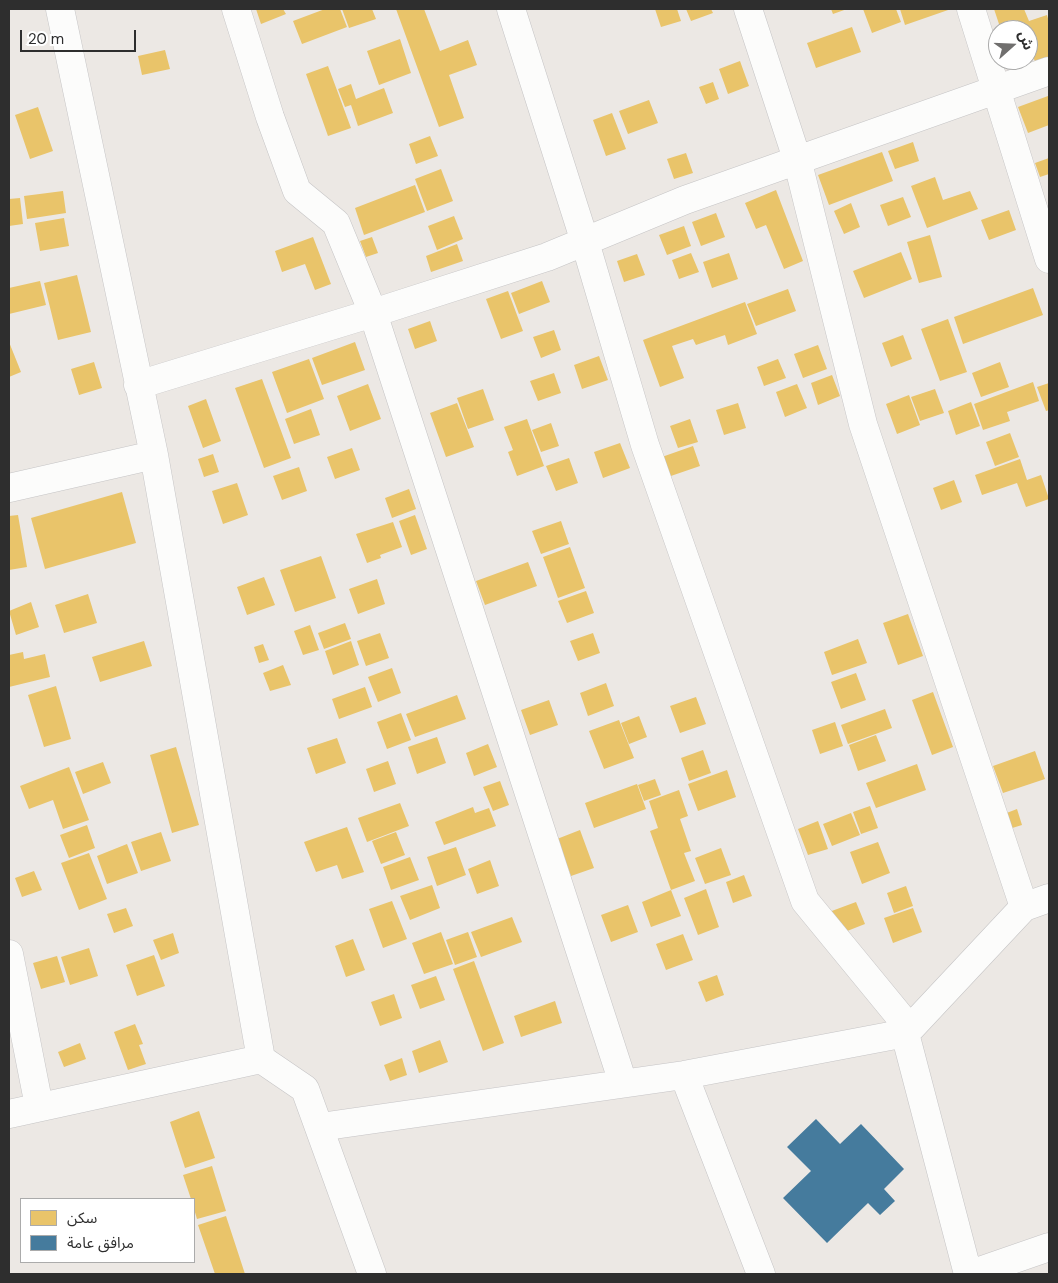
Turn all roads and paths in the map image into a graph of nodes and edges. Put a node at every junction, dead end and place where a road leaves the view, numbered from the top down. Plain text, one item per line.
1 (60, 9) edge
2 (236, 9) edge
3 (511, 9) edge
4 (748, 9) edge
5 (971, 9) edge
6 (1049, 72) edge
7 (997, 90) junction
8 (797, 159) junction
9 (585, 242) junction
10 (1049, 259) edge
11 (373, 313) junction
12 (138, 385) junction
13 (154, 455) junction
14 (9, 488) edge
15 (1049, 898) edge
16 (1024, 907) junction
17 (9, 954) edge
18 (906, 1033) junction
19 (261, 1059) junction
20 (684, 1076) junction
21 (623, 1083) junction
22 (39, 1106) junction
23 (9, 1114) edge
24 (320, 1128) junction
25 (1049, 1247) edge
26 (372, 1274) edge
27 (761, 1274) edge
28 (970, 1274) edge

1 - 12 street
2 - 11 street
3 - 9 street
4 - 8 street
5 - 7 street
6 - 7 street
7 - 8 street
7 - 10 street
8 - 9 street
8 - 16 street
9 - 11 street
9 - 18 street
11 - 12 street
11 - 21 street
12 - 13 street
13 - 14 street
13 - 19 street
15 - 16 street
16 - 18 street
17 - 22 street
18 - 20 street
18 - 28 street
19 - 22 street
19 - 24 street
20 - 21 street
20 - 27 street
21 - 24 street
22 - 23 street
24 - 26 street
25 - 28 street

